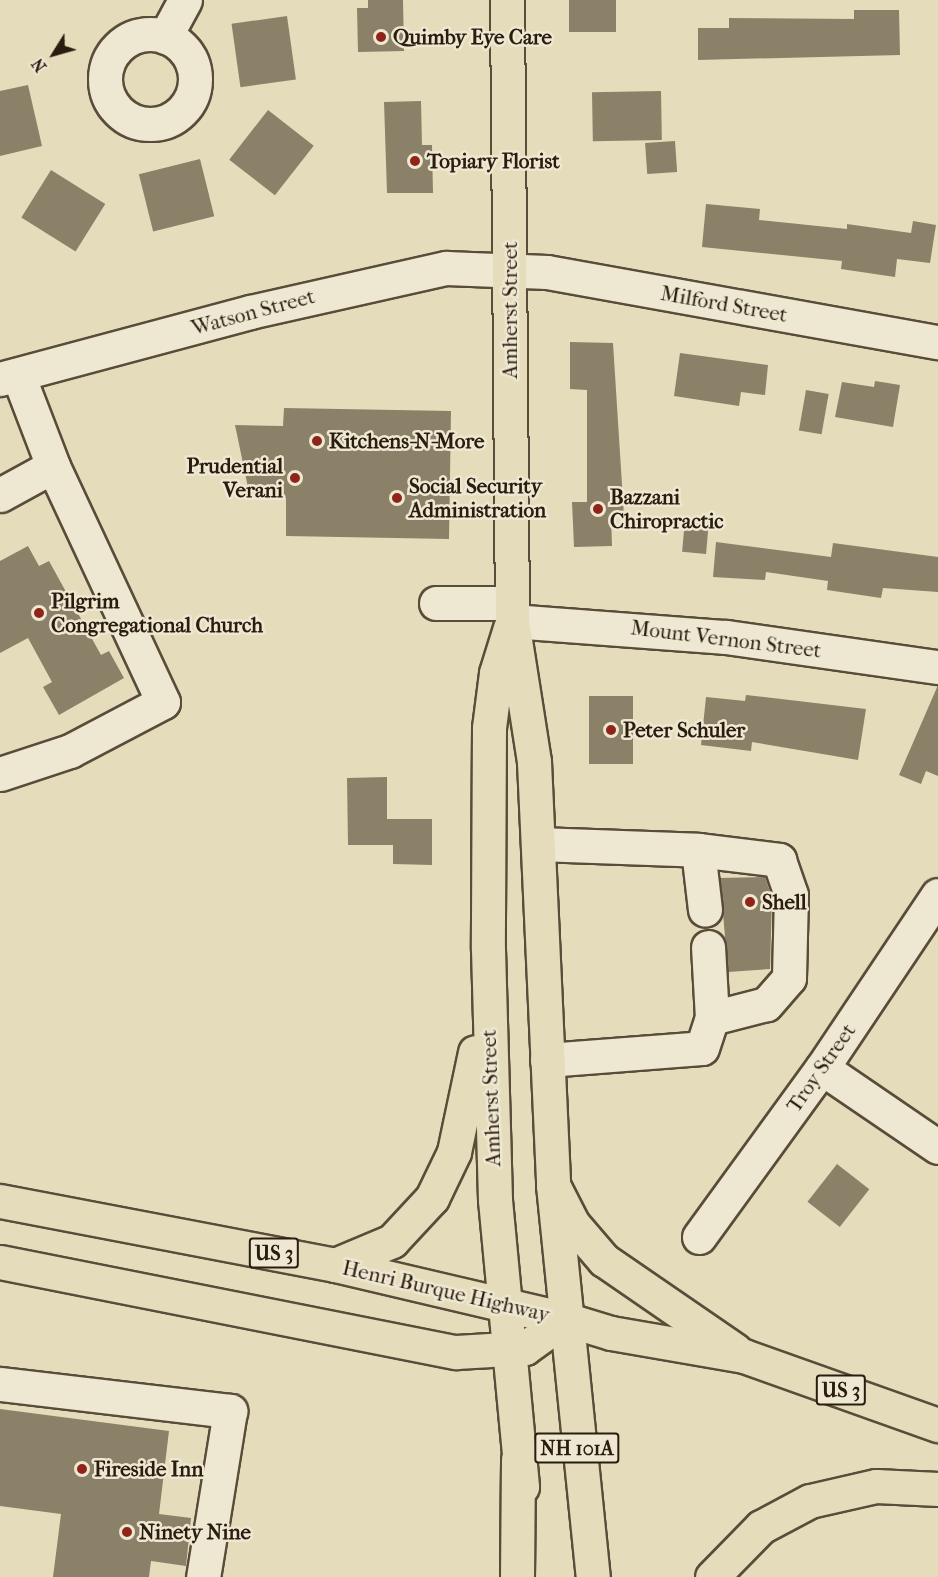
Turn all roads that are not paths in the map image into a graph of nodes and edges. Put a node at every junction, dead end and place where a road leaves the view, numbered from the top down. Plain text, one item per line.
1 (185, 0) edge
2 (507, 0) edge
3 (165, 37) dead end
4 (509, 268) junction
5 (938, 342) edge
6 (9, 377) edge
7 (53, 466) junction
8 (0, 495) edge
9 (436, 603) dead end
10 (512, 612) junction
11 (938, 667) edge
12 (0, 774) edge
13 (538, 844) junction
14 (698, 850) junction
15 (938, 895) edge
16 (705, 909) dead end
17 (708, 947) dead end
18 (488, 949) junction
19 (711, 1018) junction
20 (547, 1060) junction
21 (822, 1068) junction
22 (938, 1147) edge
23 (553, 1185) junction
24 (0, 1201) edge
25 (699, 1237) dead end
26 (0, 1262) edge
27 (335, 1265) junction
28 (502, 1303) junction
29 (565, 1319) junction
30 (507, 1351) junction
31 (744, 1356) junction
32 (0, 1384) edge
33 (938, 1425) edge
34 (518, 1459) junction
35 (938, 1490) edge
36 (203, 1577) edge
37 (517, 1577) edge
38 (533, 1577) edge
39 (593, 1577) edge
40 (712, 1577) edge

1 - 3 street
2 - 4 main road, Amherst Street / NH 101A
4 - 5 street, Milford Street
4 - 6 street, Watson Street
4 - 10 main road, Amherst Street / NH 101A
6 - 7 street
7 - 8 street
7 - 12 street
9 - 10 street, Mount Vernon Street
10 - 11 street, Mount Vernon Street
10 - 13 main road, Amherst Street / NH 101A
10 - 18 main road, Amherst Street / NH 101A
13 - 14 street
13 - 20 main road, Amherst Street / NH 101A
14 - 16 street
14 - 19 street
15 - 21 street, Troy Street
17 - 19 street
18 - 27 main road
18 - 28 main road, Amherst Street / NH 101A
19 - 20 street
20 - 23 main road, Amherst Street / NH 101A
21 - 22 street
21 - 25 street, Troy Street
23 - 29 main road, Amherst Street / NH 101A
23 - 31 main road
24 - 27 main road, Henri Burque Highway / US 3
26 - 30 main road, Henri Burque Highway
27 - 28 main road, Henri Burque Highway / US 3
28 - 29 main road, Henri Burque Highway / US 3
28 - 30 main road, Amherst Street / NH 101A
29 - 30 main road, Henri Burque Highway
29 - 31 main road, US 3
29 - 39 main road, Amherst Street / NH 101A
30 - 34 main road, Amherst Street
31 - 33 main road, US 3
32 - 36 street
34 - 37 main road
34 - 38 main road, Amherst Street
35 - 40 main road

